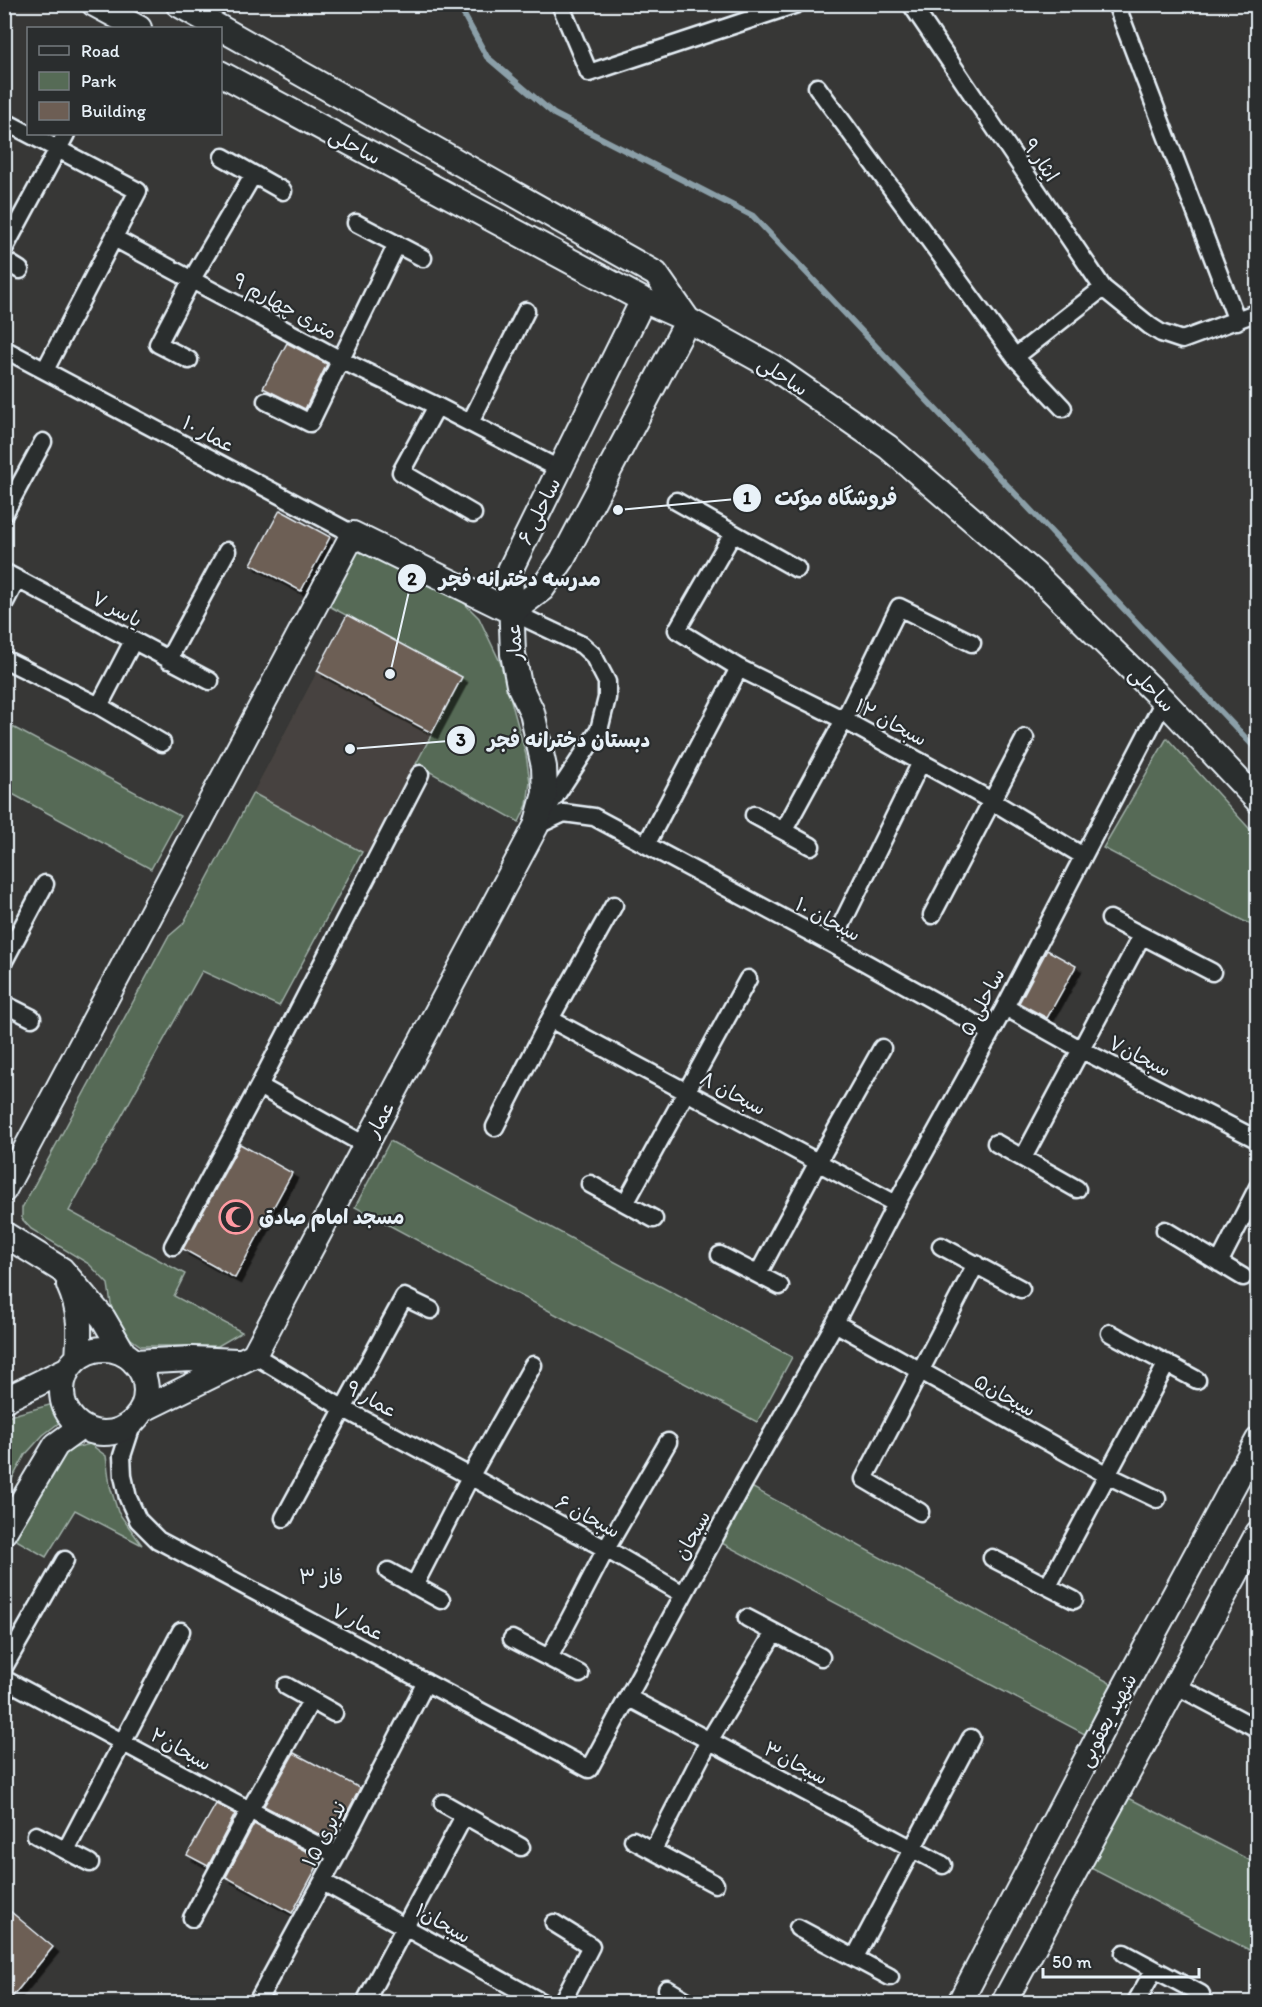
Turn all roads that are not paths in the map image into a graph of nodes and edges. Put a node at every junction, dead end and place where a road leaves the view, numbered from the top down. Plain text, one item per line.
1 (94, 4) edge
2 (178, 4) edge
3 (560, 4) edge
4 (797, 4) edge
5 (911, 4) edge
6 (1116, 4) edge
7 (137, 27) edge
8 (219, 27) edge
9 (222, 29) edge
10 (222, 74) edge
11 (817, 87) dead end
12 (4, 121) edge
13 (27, 133) edge
14 (30, 135) edge
15 (66, 135) edge
16 (58, 150) junction
17 (223, 157) dead end
18 (253, 175) junction
19 (283, 191) dead end
20 (356, 223) dead end
21 (114, 238) junction
22 (397, 244) junction
23 (4, 249) edge
24 (423, 258) dead end
25 (4, 260) edge
26 (20, 270) dead end
27 (192, 279) junction
28 (1102, 288) junction
29 (643, 300) junction
30 (526, 311) dead end
31 (1257, 312) edge
32 (688, 320) junction
33 (1237, 321) junction
34 (4, 349) edge
35 (1015, 357) junction
36 (189, 360) dead end
37 (341, 360) junction
38 (45, 370) junction
39 (266, 401) dead end
40 (437, 406) junction
41 (1063, 408) dead end
42 (470, 423) junction
43 (43, 442) dead end
44 (559, 470) junction
45 (676, 501) dead end
46 (4, 514) edge
47 (473, 514) dead end
48 (733, 533) junction
49 (353, 534) junction
50 (227, 551) dead end
51 (797, 569) dead end
52 (11, 576) edge
53 (4, 604) edge
54 (512, 612) junction
55 (133, 641) junction
56 (972, 643) dead end
57 (4, 659) edge
58 (168, 660) junction
59 (739, 668) junction
60 (210, 681) dead end
61 (1164, 700) junction
62 (99, 706) junction
63 (844, 720) junction
64 (1025, 738) dead end
65 (162, 743) dead end
66 (921, 762) junction
67 (420, 774) dead end
68 (992, 801) junction
69 (1257, 801) edge
70 (754, 815) dead end
71 (536, 826) junction
72 (784, 830) junction
73 (646, 844) junction
74 (811, 846) dead end
75 (1083, 856) junction
76 (45, 884) dead end
77 (614, 905) dead end
78 (932, 915) dead end
79 (1110, 919) dead end
80 (1141, 937) junction
81 (832, 944) junction
82 (4, 961) edge
83 (1212, 972) dead end
84 (748, 979) dead end
85 (4, 1004) edge
86 (1005, 1006) junction
87 (32, 1018) dead end
88 (550, 1019) junction
89 (990, 1032) junction
90 (882, 1048) dead end
91 (1082, 1050) junction
92 (259, 1086) junction
93 (686, 1091) junction
94 (495, 1127) dead end
95 (1257, 1140) edge
96 (996, 1143) dead end
97 (365, 1145) junction
98 (1023, 1158) junction
99 (818, 1162) junction
100 (590, 1184) dead end
101 (1257, 1188) edge
102 (1077, 1189) dead end
103 (4, 1190) edge
104 (626, 1202) junction
105 (896, 1203) junction
106 (654, 1219) dead end
107 (1165, 1230) dead end
108 (4, 1234) edge
109 (173, 1246) dead end
110 (941, 1246) dead end
111 (720, 1255) dead end
112 (1219, 1263) junction
113 (976, 1264) junction
114 (62, 1270) junction
115 (758, 1274) junction
116 (1243, 1277) dead end
117 (780, 1286) dead end
118 (1021, 1289) dead end
119 (431, 1310) dead end
120 (835, 1323) junction
121 (1110, 1333) dead end
122 (129, 1358) junction
123 (247, 1358) junction
124 (1167, 1363) junction
125 (73, 1364) junction
126 (532, 1365) dead end
127 (919, 1371) junction
128 (1197, 1380) dead end
129 (4, 1400) edge
130 (344, 1409) junction
131 (137, 1416) junction
132 (81, 1427) junction
133 (1257, 1440) edge
134 (668, 1442) dead end
135 (1107, 1475) junction
136 (470, 1477) junction
137 (1157, 1499) dead end
138 (920, 1512) dead end
139 (284, 1518) dead end
140 (4, 1532) edge
141 (1257, 1533) edge
142 (606, 1549) junction
143 (992, 1558) dead end
144 (65, 1560) dead end
145 (388, 1571) dead end
146 (414, 1586) junction
147 (1048, 1586) junction
148 (683, 1594) junction
149 (441, 1600) dead end
150 (1074, 1600) dead end
151 (747, 1618) dead end
152 (181, 1631) dead end
153 (774, 1633) junction
154 (512, 1639) dead end
155 (821, 1657) dead end
156 (549, 1658) junction
157 (4, 1667) edge
158 (580, 1674) dead end
159 (4, 1679) edge
160 (426, 1682) junction
161 (1175, 1685) junction
162 (286, 1686) dead end
163 (629, 1698) junction
164 (310, 1701) junction
165 (334, 1713) dead end
166 (1257, 1730) edge
167 (971, 1737) dead end
168 (122, 1741) junction
169 (709, 1741) junction
170 (589, 1769) joint
171 (443, 1803) dead end
172 (249, 1811) junction
173 (464, 1815) junction
174 (36, 1835) dead end
175 (633, 1840) dead end
176 (521, 1847) dead end
177 (66, 1850) junction
178 (653, 1850) junction
179 (913, 1850) junction
180 (337, 1856) junction
181 (90, 1863) dead end
182 (943, 1865) dead end
183 (323, 1882) junction
184 (715, 1884) dead end
185 (192, 1918) dead end
186 (554, 1923) dead end
187 (405, 1926) junction
188 (798, 1928) dead end
189 (1124, 1953) dead end
190 (855, 1958) junction
191 (1154, 1970) junction
192 (890, 1977) dead end
193 (667, 1989) dead end
194 (1201, 1994) dead end
195 (257, 2002) edge
196 (365, 2002) edge
197 (540, 2002) edge
198 (562, 2002) edge
199 (689, 2002) edge
200 (960, 2002) edge
201 (1004, 2002) edge
202 (1136, 2002) edge

1 - 7 street
2 - 8 street
3 - 4 street
5 - 28 street, ایثار ۹
6 - 33 street
9 - 32 street
10 - 29 street, ساحلی
11 - 35 street
12 - 13 street
14 - 16 street
15 - 16 street
16 - 21 street
16 - 23 street
17 - 18 street
18 - 19 street
18 - 27 street
20 - 22 street
21 - 27 street, ۹ متری چهارم
21 - 38 street
22 - 24 street
22 - 37 street
25 - 26 street
27 - 36 street
27 - 37 street, ۹ متری چهارم
28 - 33 street, ایثار ۹
28 - 35 street
29 - 32 street, ساحلی
29 - 44 street, ساحلی ۶
30 - 42 street
31 - 33 street, ایثار ۹
32 - 54 street
32 - 61 street, ساحلی
34 - 38 street, عمار ۱۰
35 - 41 street
37 - 39 street
37 - 40 street, ۹ متری چهارم
38 - 49 street, عمار ۱۰
40 - 42 street, ۹ متری چهارم
40 - 47 street
42 - 44 street, ۹ متری چهارم
43 - 46 street
44 - 54 street, ساحلی ۶
45 - 48 street
48 - 51 street
48 - 59 street, سبحان ۱۲
49 - 54 street, عمار
49 - 103 street
50 - 58 street
52 - 53 street
52 - 55 street, یاسر ۷
54 - 71 street, عمار
54 - 71 street
55 - 58 street, یاسر ۷
55 - 62 street
56 - 63 street
57 - 62 street
58 - 60 street, یاسر ۷
59 - 63 street, سبحان ۱۲
59 - 73 street
61 - 69 street, ساحلی
61 - 75 street, ساحلی ۵
62 - 65 street
63 - 66 street, سبحان ۱۲
63 - 72 street
64 - 68 street
66 - 68 street, سبحان ۱۲
66 - 81 street
67 - 92 street
68 - 75 street, سبحان ۱۲
68 - 78 street
70 - 72 street
71 - 73 street, سبحان ۱۰
71 - 97 street, عمار
72 - 74 street
73 - 81 street, سبحان ۱۰
75 - 86 street, ساحلی ۵
76 - 82 street
77 - 88 street
79 - 80 street
80 - 83 street
80 - 91 street
81 - 89 street, سبحان ۱۰
84 - 93 street
85 - 87 street
86 - 89 street, ساحلی ۵
86 - 91 street, سبحان۷
88 - 93 street, سبحان ۸
88 - 94 street
89 - 105 street, ساحلی ۵
90 - 99 street
91 - 95 street, سبحان۷
91 - 98 street
92 - 97 street
92 - 109 street
93 - 99 street, سبحان ۸
93 - 104 street
96 - 98 street
97 - 123 street, عمار
98 - 102 street
99 - 105 street, سبحان ۸
99 - 115 street
100 - 104 street
101 - 112 street
104 - 106 street
105 - 120 street, ساحلی ۵
107 - 112 street
108 - 114 street
110 - 113 street
111 - 115 street
112 - 116 street
113 - 118 street
113 - 127 street
114 - 122 street
114 - 125 street
115 - 117 street
119 - 130 street
120 - 127 street, سبحان۵
120 - 148 street, سبحان
121 - 124 street
122 - 123 street
122 - 125 street
122 - 131 street
123 - 130 street, عمار ۹
123 - 131 street
124 - 128 street
124 - 135 street
125 - 129 street
125 - 132 street
126 - 136 street
127 - 135 street, سبحان۵
127 - 138 street
130 - 136 street, عمار ۹
130 - 139 street
131 - 132 street
131 - 160 street, عمار ۷
132 - 140 street
133 - 200 street, شهید یعقوبی
134 - 142 street
135 - 137 street, سبحان۵
135 - 147 street
136 - 142 street, سبحان ۶
136 - 146 street
141 - 161 street
142 - 148 street, سبحان ۶
142 - 156 street
143 - 147 street
144 - 157 street
145 - 146 street
146 - 149 street
147 - 150 street
148 - 163 street, سبحان
151 - 153 street
152 - 168 street
153 - 155 street
153 - 169 street
154 - 156 street
156 - 158 street
159 - 168 street, سبحان۲
160 - 170 street, عمار ۷
160 - 180 street, ندیری ۱۵
161 - 166 street
161 - 201 street
162 - 164 street
163 - 169 street, سبحان۳
163 - 170 street, سبحان
164 - 165 street
164 - 172 street
167 - 179 street
168 - 172 street, سبحان۲
168 - 177 street
169 - 178 street
169 - 179 street, سبحان۳
171 - 173 street
172 - 180 street, سبحان۲
172 - 185 street
173 - 176 street
173 - 187 street
174 - 177 street
175 - 178 street
177 - 181 street
178 - 184 street
179 - 182 street, سبحان۳
179 - 190 street
180 - 183 street, ندیری ۱۵
183 - 187 street, سبحان۱
183 - 195 street, ندیری ۱۵
186 - 198 street
187 - 196 street
187 - 197 street, سبحان۱
188 - 190 street
189 - 191 street
190 - 192 street
191 - 194 street
191 - 202 street
193 - 199 street

